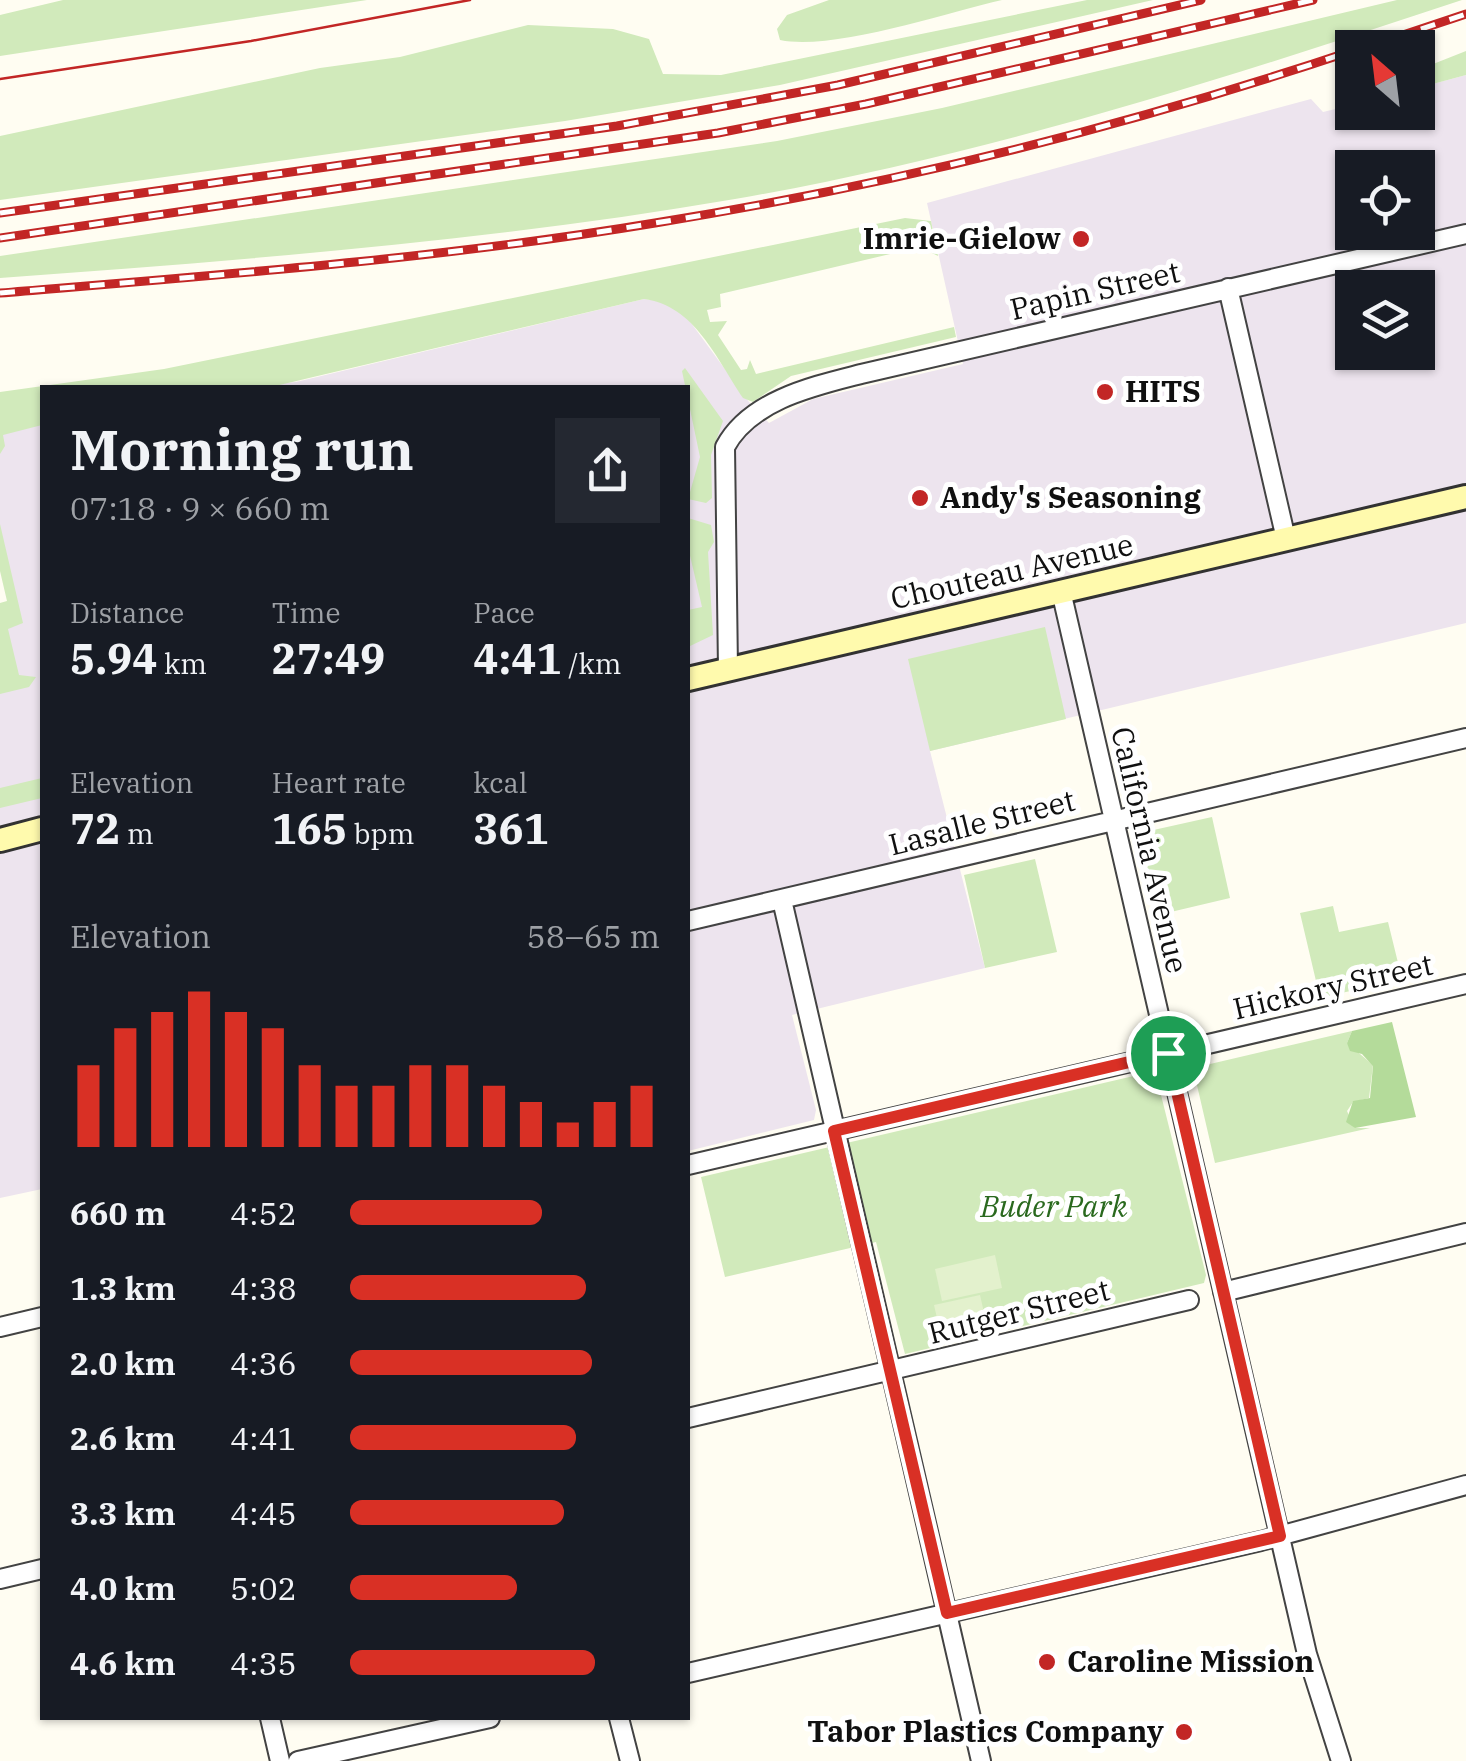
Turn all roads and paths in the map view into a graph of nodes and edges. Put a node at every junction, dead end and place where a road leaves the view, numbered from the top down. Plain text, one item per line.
1 (1466, 234) edge
2 (1228, 288) junction
3 (1466, 497) edge
4 (1286, 539) junction
5 (1061, 591) junction
6 (728, 669) junction
7 (690, 678) edge
8 (1466, 738) edge
9 (1114, 819) junction
10 (40, 830) edge
11 (0, 840) edge
12 (782, 900) junction
13 (690, 922) edge
14 (1466, 984) edge
15 (1168, 1053) junction
16 (834, 1131) junction
17 (690, 1166) edge
18 (1466, 1233) edge
19 (1224, 1292) junction
20 (1188, 1300) dead end
21 (40, 1317) edge
22 (0, 1327) edge
23 (890, 1372) junction
24 (690, 1418) edge
25 (1466, 1485) edge
26 (1280, 1536) junction
27 (40, 1569) edge
28 (0, 1579) edge
29 (947, 1613) junction
30 (690, 1672) edge
31 (270, 1720) edge
32 (481, 1720) edge
33 (620, 1720) edge
34 (280, 1761) edge
35 (298, 1761) edge
36 (630, 1761) edge
37 (981, 1761) edge
38 (1342, 1761) edge

1 - 2 street, Papin Street
2 - 4 street
2 - 6 street, Papin Street
3 - 4 main road, Chouteau Avenue
4 - 5 main road, Chouteau Avenue
5 - 6 main road, Chouteau Avenue
5 - 9 street, California Avenue
6 - 7 main road, Chouteau Avenue
8 - 9 street, Lasalle Street
9 - 12 street, Lasalle Street
9 - 15 street, California Avenue
10 - 11 main road
12 - 13 street, Lasalle Street
12 - 16 street
14 - 15 street, Hickory Street
15 - 16 street, Hickory Street
15 - 19 street, California Avenue
16 - 17 street, Hickory Street
16 - 23 street
18 - 19 street
19 - 26 street, California Avenue
20 - 23 street, Rutger Street
21 - 22 street
23 - 24 street, Rutger Street
23 - 29 street
25 - 26 street
26 - 29 street
26 - 38 street, California Avenue
27 - 28 street
29 - 30 street
29 - 37 street
31 - 34 street
32 - 35 street
33 - 36 street

